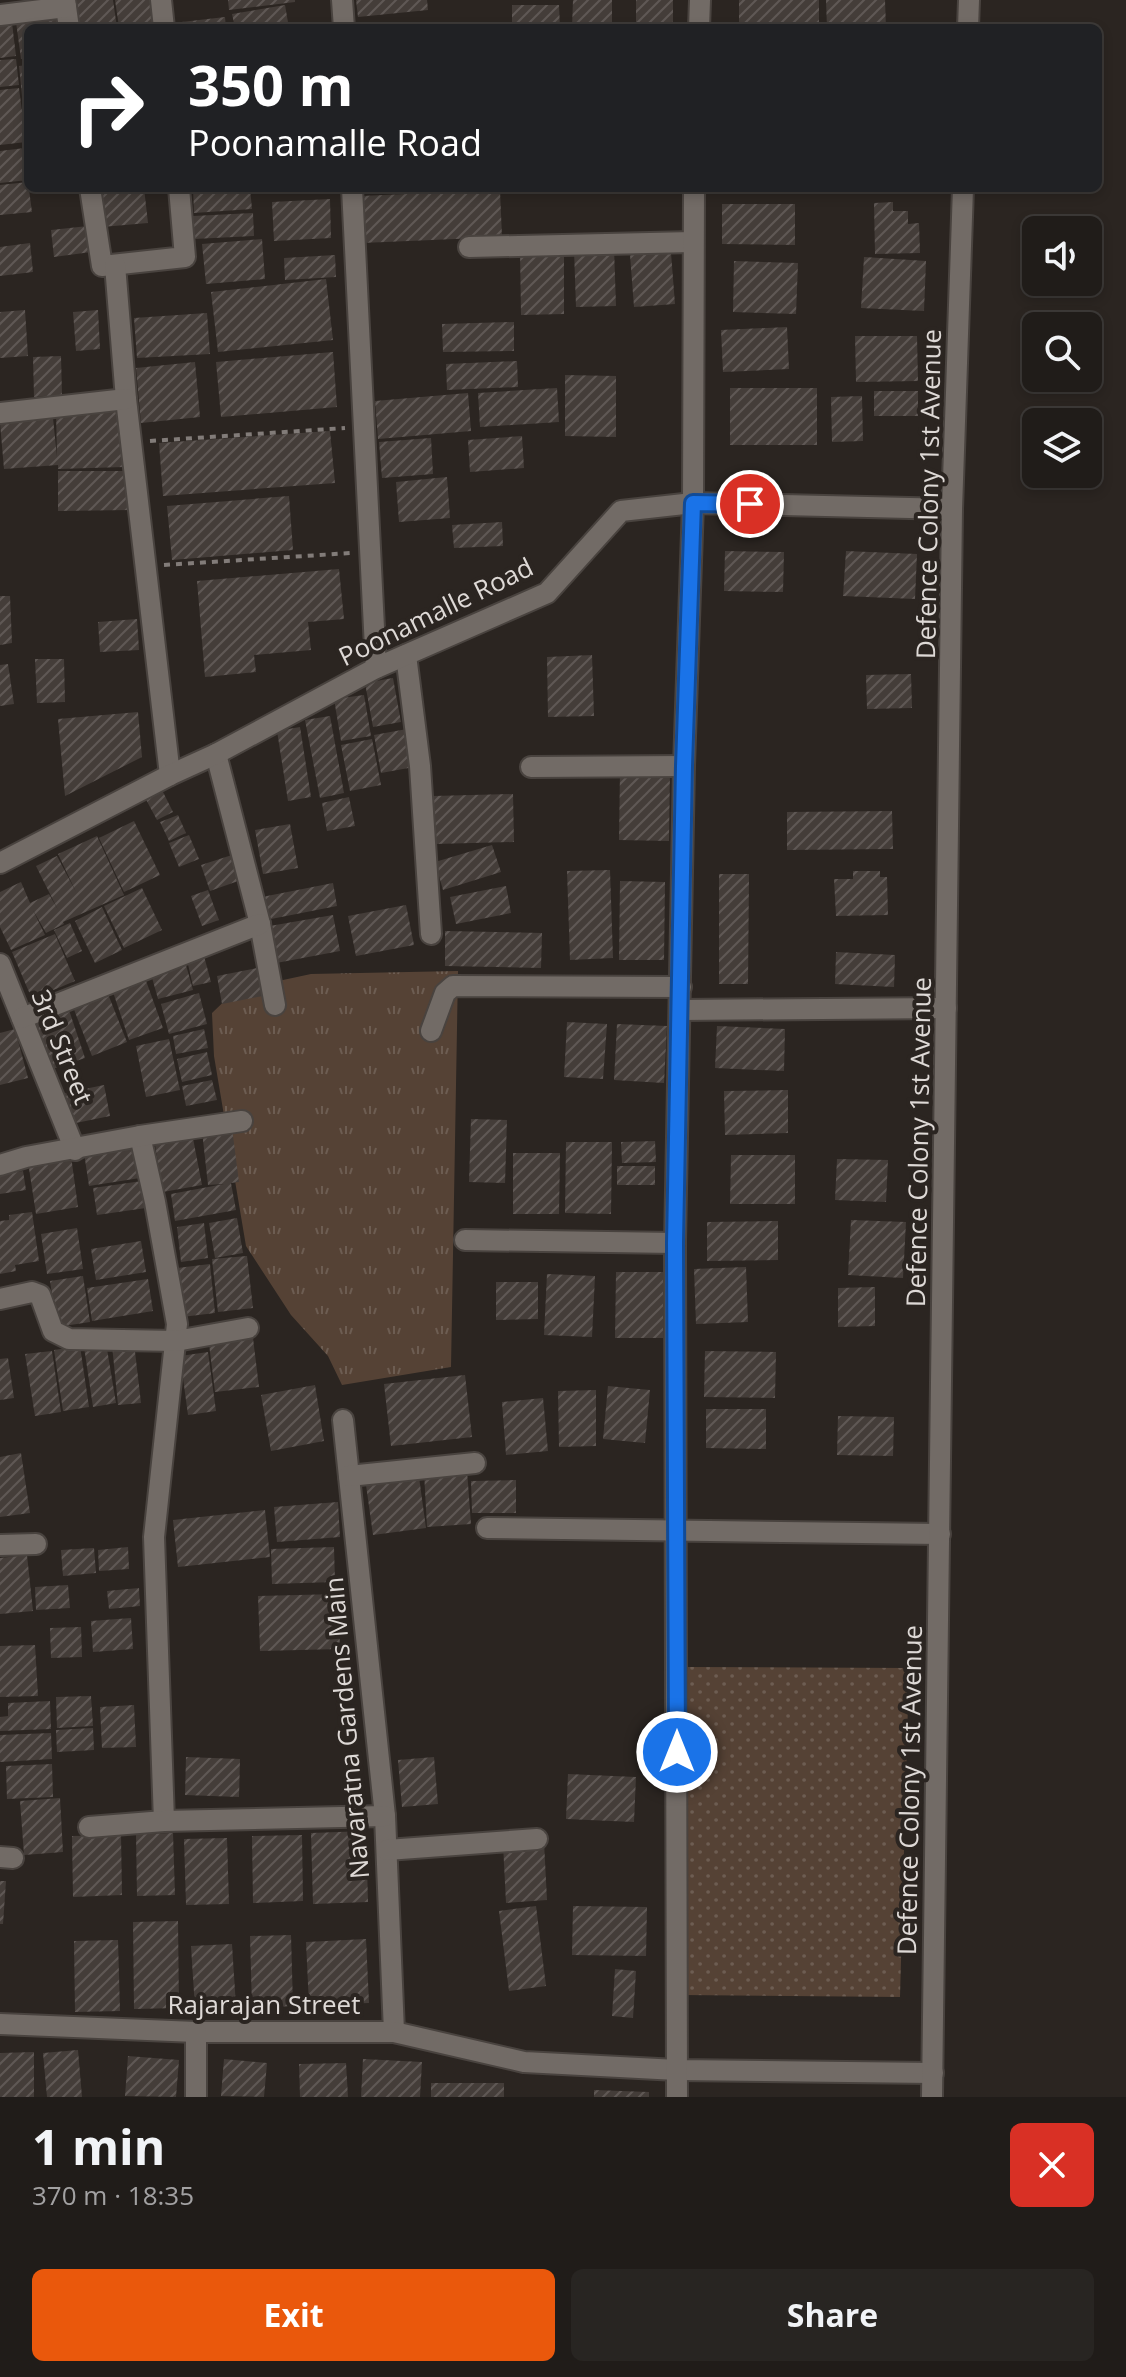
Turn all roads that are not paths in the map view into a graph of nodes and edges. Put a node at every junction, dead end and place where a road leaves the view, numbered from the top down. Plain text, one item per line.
1 (161, 0) edge
2 (342, 0) edge
3 (700, 0) edge
4 (969, 0) edge
5 (66, 12) edge
6 (0, 15) edge
7 (164, 24) edge
8 (344, 24) edge
9 (699, 24) edge
10 (968, 24) edge
11 (91, 192) edge
12 (179, 192) edge
13 (352, 192) edge
14 (694, 192) edge
15 (963, 192) edge
16 (693, 242) junction
17 (469, 247) dead end
18 (115, 265) junction
19 (126, 399) junction
20 (0, 413) edge
21 (693, 503) junction
22 (952, 509) junction
23 (406, 655) junction
24 (376, 668) junction
25 (216, 754) junction
26 (684, 766) junction
27 (531, 767) dead end
28 (170, 775) junction
29 (0, 863) edge
30 (260, 924) junction
31 (431, 934) dead end
32 (0, 964) edge
33 (681, 987) junction
34 (275, 1005) dead end
35 (946, 1008) junction
36 (680, 1010) junction
37 (22, 1018) junction
38 (431, 1031) dead end
39 (242, 1121) dead end
40 (140, 1136) junction
41 (75, 1150) junction
42 (0, 1165) edge
43 (465, 1240) dead end
44 (675, 1243) junction
45 (0, 1299) edge
46 (248, 1328) dead end
47 (176, 1341) junction
48 (343, 1420) dead end
49 (475, 1463) dead end
50 (349, 1476) junction
51 (487, 1528) dead end
52 (677, 1530) junction
53 (940, 1534) junction
54 (36, 1544) dead end
55 (0, 1545) edge
56 (385, 1816) junction
57 (164, 1821) junction
58 (89, 1827) dead end
59 (537, 1839) dead end
60 (387, 1850) junction
61 (0, 2024) edge
62 (196, 2032) junction
63 (394, 2032) junction
64 (677, 2070) junction
65 (933, 2073) junction
66 (196, 2097) edge
67 (677, 2097) edge
68 (932, 2097) edge

1 - 7 street
2 - 8 street
3 - 9 street
4 - 10 street
5 - 6 street
11 - 18 street
12 - 18 street
13 - 24 street
14 - 16 street
15 - 22 street, Defence Colony 1st Avenue
16 - 17 street
16 - 21 street
18 - 19 street
19 - 20 street
19 - 28 street
21 - 22 street, Poonamalle Road
21 - 23 street, Poonamalle Road
21 - 26 street
22 - 35 street, Defence Colony 1st Avenue
23 - 24 street, Poonamalle Road
23 - 31 street
24 - 25 street, Poonamalle Road
25 - 28 street, Poonamalle Road
25 - 30 street
26 - 27 street
26 - 33 street
28 - 29 street, Poonamalle Road
30 - 34 street
30 - 37 street
32 - 37 street, 3rd Street
33 - 36 street
33 - 38 street
35 - 36 street
35 - 53 street, Defence Colony 1st Avenue
36 - 44 street
37 - 41 street, 3rd Street
39 - 40 street
40 - 41 street
40 - 47 street
41 - 42 street
43 - 44 street
44 - 52 street
45 - 47 street
46 - 47 street
47 - 57 street
48 - 50 street, Navaratna Gardens Main
49 - 50 street
50 - 56 street, Navaratna Gardens Main
51 - 52 street
52 - 53 street
52 - 64 street
53 - 65 street, Defence Colony 1st Avenue
54 - 55 street
56 - 57 street
56 - 60 street, Navaratna Gardens Main
57 - 58 street
59 - 60 street
60 - 63 street, Navaratna Gardens Main
61 - 62 street, Rajarajan Street
62 - 63 street, Rajarajan Street
62 - 66 street
63 - 64 street, Rajarajan Street
64 - 65 street, Rajarajan Street
64 - 67 street
65 - 68 street, Defence Colony 1st Avenue

